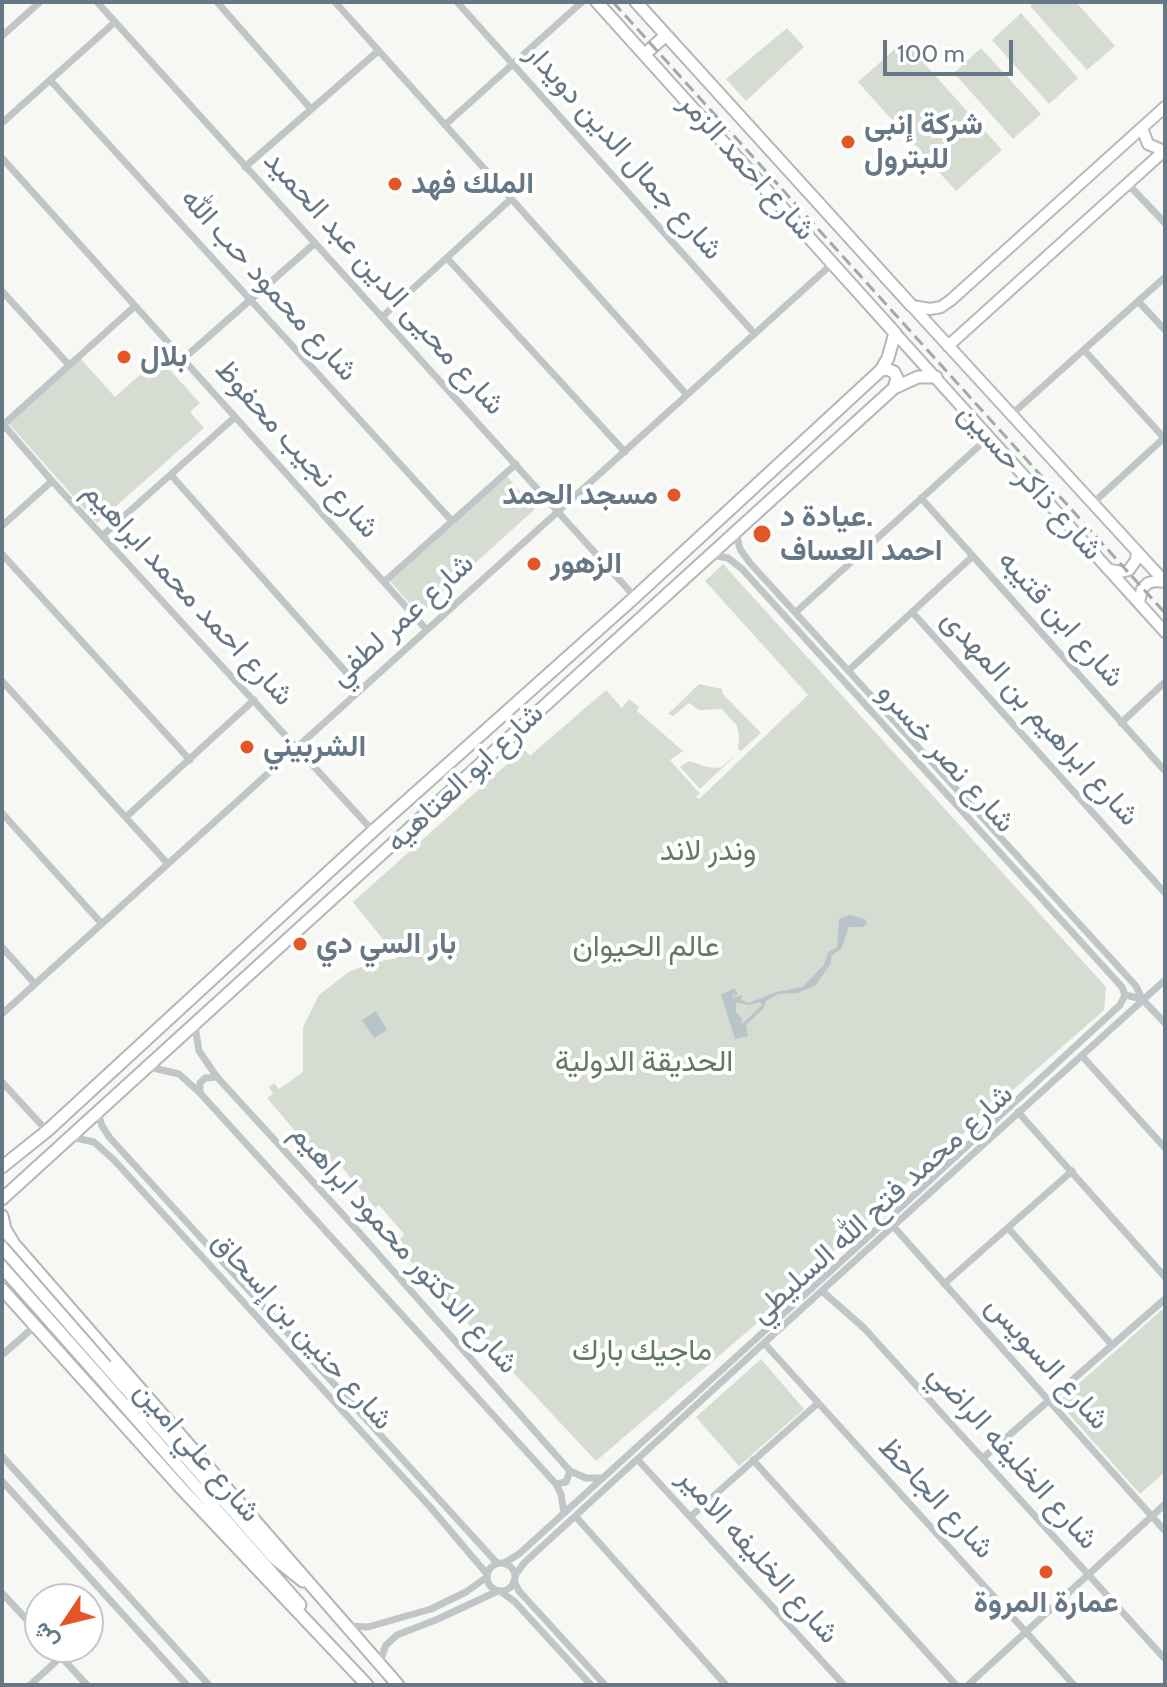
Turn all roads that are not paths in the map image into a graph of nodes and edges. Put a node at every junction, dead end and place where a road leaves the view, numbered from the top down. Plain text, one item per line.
1 (40, 2) edge
2 (97, 2) edge
3 (217, 2) edge
4 (335, 2) edge
5 (457, 2) edge
6 (582, 2) edge
7 (597, 2) edge
8 (636, 2) edge
9 (115, 22) junction
10 (666, 35) junction
11 (2, 36) edge
12 (378, 51) junction
13 (645, 54) junction
14 (512, 64) junction
15 (50, 80) junction
16 (1165, 107) edge
17 (311, 109) junction
18 (2, 123) edge
19 (445, 125) junction
20 (1142, 128) junction
21 (1164, 150) edge
22 (2, 158) edge
23 (245, 167) junction
24 (1127, 183) junction
25 (511, 199) junction
26 (1165, 223) edge
27 (314, 244) junction
28 (447, 258) junction
29 (833, 263) junction
30 (1165, 277) edge
31 (2, 291) edge
32 (250, 299) junction
33 (1138, 301) junction
34 (911, 305) junction
35 (135, 306) junction
36 (382, 317) junction
37 (1165, 330) edge
38 (754, 333) junction
39 (895, 333) junction
40 (948, 346) junction
41 (1084, 350) junction
42 (183, 359) junction
43 (69, 365) junction
44 (881, 370) junction
45 (936, 377) junction
46 (894, 388) junction
47 (687, 395) junction
48 (1011, 415) junction
49 (235, 417) junction
50 (3, 424) edge
51 (990, 436) junction
52 (1164, 439) edge
53 (625, 452) junction
54 (516, 464) junction
55 (171, 475) junction
56 (52, 481) junction
57 (921, 498) junction
58 (1092, 504) junction
59 (559, 511) junction
60 (452, 521) junction
61 (2, 526) edge
62 (736, 530) junction
63 (103, 535) junction
64 (1137, 552) junction
65 (2, 554) edge
66 (710, 555) junction
67 (973, 556) junction
68 (750, 563) junction
69 (742, 569) junction
70 (1109, 569) junction
71 (384, 582) junction
72 (1165, 582) edge
73 (635, 597) junction
74 (1139, 602) junction
75 (796, 612) junction
76 (912, 612) junction
77 (427, 630) junction
78 (1165, 632) edge
79 (849, 670) junction
80 (2, 681) edge
81 (1165, 682) edge
82 (361, 689) junction
83 (254, 700) junction
84 (1121, 723) junction
85 (297, 748) junction
86 (190, 760) junction
87 (1165, 771) edge
88 (2, 813) edge
89 (126, 817) junction
90 (373, 831) junction
91 (168, 864) junction
92 (1165, 893) edge
93 (102, 924) junction
94 (2, 947) edge
95 (1131, 980) junction
96 (1165, 980) edge
97 (35, 984) junction
98 (1124, 991) junction
99 (1150, 994) junction
100 (1142, 999) junction
101 (1150, 1007) junction
102 (2, 1014) edge
103 (1165, 1023) edge
104 (195, 1026) junction
105 (1082, 1056) junction
106 (149, 1067) junction
107 (217, 1077) junction
108 (2, 1082) edge
109 (200, 1093) junction
110 (1010, 1104) junction
111 (98, 1113) junction
112 (1019, 1113) junction
113 (47, 1131) junction
114 (71, 1137) junction
115 (110, 1138) junction
116 (101, 1147) junction
117 (1165, 1148) edge
118 (2, 1167) edge
119 (1072, 1171) junction
120 (3, 1202) edge
121 (2, 1216) edge
122 (893, 1226) junction
123 (1008, 1228) junction
124 (2, 1247) edge
125 (28, 1259) junction
126 (2, 1267) edge
127 (2, 1275) edge
128 (1165, 1277) edge
129 (944, 1284) junction
130 (2, 1289) edge
131 (822, 1291) junction
132 (1165, 1299) edge
133 (35, 1326) junction
134 (764, 1343) junction
135 (1112, 1345) junction
136 (2, 1355) edge
137 (101, 1370) junction
138 (1048, 1400) junction
139 (817, 1404) junction
140 (2, 1456) edge
141 (983, 1458) junction
142 (638, 1460) junction
143 (753, 1460) junction
144 (570, 1471) junction
145 (603, 1478) junction
146 (2, 1481) edge
147 (556, 1484) junction
148 (1165, 1504) edge
149 (564, 1513) junction
150 (1152, 1516) junction
151 (690, 1517) junction
152 (577, 1518) junction
153 (1165, 1531) edge
154 (501, 1563) junction
155 (487, 1575) junction
156 (1088, 1575) junction
157 (514, 1578) junction
158 (313, 1588) junction
159 (499, 1591) junction
160 (4, 1597) edge
161 (24, 1618) edge
162 (346, 1626) junction
163 (386, 1631) junction
164 (317, 1632) junction
165 (1026, 1632) junction
166 (1165, 1659) edge
167 (54, 1663) edge
168 (67, 1663) edge
169 (379, 1664) junction
170 (199, 1673) junction
171 (841, 1684) edge
172 (30, 1685) edge
173 (87, 1685) edge
174 (186, 1685) edge
175 (209, 1685) edge
176 (367, 1685) edge
177 (398, 1685) edge
178 (591, 1685) edge
179 (605, 1685) edge
180 (726, 1685) edge
181 (956, 1685) edge
182 (968, 1685) edge
183 (1074, 1685) edge

1 - 11 street
2 - 9 street, شارع محيى الدين عبد الحميد
3 - 17 street
4 - 12 street
5 - 14 street, شارع جمال الدين دويدار
6 - 14 street
7 - 13 main road, شارع احمد الزمر
8 - 10 main road, شارع احمد الزمر
9 - 15 street
9 - 23 street, شارع محيى الدين عبد الحميد
10 - 13 main road
10 - 34 main road, شارع احمد الزمر
12 - 17 street
12 - 19 street
13 - 29 main road, شارع احمد الزمر
14 - 19 street
14 - 38 street, شارع جمال الدين دويدار
15 - 18 street
15 - 32 street, شارع محمود حب الله
16 - 20 main road
17 - 23 street
19 - 25 street
20 - 21 main road
20 - 34 main road
21 - 24 main road
22 - 35 street, شارع نجيب محفوظ
23 - 27 street, شارع محيى الدين عبد الحميد
24 - 26 street
24 - 40 main road
25 - 28 street
25 - 47 street
27 - 32 street
27 - 36 street, شارع محيى الدين عبد الحميد
28 - 36 street
28 - 53 street
29 - 38 street, شارع عمر لطفي
29 - 39 main road, شارع احمد الزمر
30 - 33 street
31 - 43 street
32 - 42 street
32 - 60 street, شارع محمود حب الله
33 - 37 street
33 - 41 street
34 - 40 main road, شارع ذاكر حسين
35 - 42 street, شارع نجيب محفوظ
35 - 43 street
36 - 54 street, شارع محيى الدين عبد الحميد
38 - 47 street, شارع عمر لطفي
39 - 44 main road, شارع ابو العتاهيه
39 - 45 main road, شارع ذاكر حسين
40 - 48 main road, شارع ذاكر حسين
41 - 48 street
41 - 52 street
42 - 49 street, شارع نجيب محفوظ
43 - 50 street
44 - 46 main road
44 - 73 main road, شارع ابو العتاهيه
45 - 46 main road, شارع ابو العتاهيه
45 - 51 main road, شارع ذاكر حسين
46 - 62 main road, شارع ابو العتاهيه
47 - 53 street, شارع عمر لطفي
48 - 58 main road, شارع ذاكر حسين
49 - 55 street
49 - 71 street, شارع نجيب محفوظ
50 - 56 street, شارع احمد محمد ابراهيم
51 - 57 street
51 - 70 main road, شارع ذاكر حسين
52 - 58 street
53 - 59 street, شارع عمر لطفي
54 - 59 street, شارع محيى الدين عبد الحميد
54 - 60 street
55 - 63 street
55 - 82 street
56 - 61 street
56 - 63 street, شارع احمد محمد ابراهيم
57 - 67 street, شارع ابن قتيبه
57 - 75 street
58 - 64 main road, شارع ذاكر حسين
59 - 73 street, شارع محيى الدين عبد الحميد
59 - 77 street, شارع عمر لطفي
60 - 71 street
62 - 66 main road, شارع ابو العتاهيه
62 - 68 street, شارع نصر خسرو
63 - 83 street, شارع احمد محمد ابراهيم
64 - 70 main road
64 - 72 main road, شارع ذاكر حسين
65 - 86 street
66 - 69 street, شارع نصر خسرو
66 - 104 main road, شارع ابو العتاهيه
67 - 76 street
67 - 84 street, شارع ابن قتيبه
68 - 69 street
68 - 75 street, شارع نصر خسرو
69 - 98 street, شارع نصر خسرو
70 - 74 main road, شارع ذاكر حسين
71 - 77 street, شارع نجيب محفوظ
72 - 74 main road
73 - 90 main road, شارع ابو العتاهيه
74 - 78 main road, شارع ذاكر حسين
75 - 79 street, شارع نصر خسرو
76 - 79 street
76 - 92 street, شارع ابراهيم بن المهدى
77 - 82 street, شارع عمر لطفي
79 - 95 street, شارع نصر خسرو
80 - 89 street
81 - 84 street
82 - 85 street, شارع عمر لطفي
83 - 85 street, شارع احمد محمد ابراهيم
83 - 86 street
84 - 87 street, شارع ابن قتيبه
85 - 90 street, شارع احمد محمد ابراهيم
85 - 91 street, شارع عمر لطفي
86 - 89 street
88 - 93 street
89 - 91 street
90 - 113 main road, شارع ابو العتاهيه
91 - 93 street, شارع عمر لطفي
93 - 97 street, شارع عمر لطفي
94 - 97 street
95 - 98 street, شارع محمد فتح الله السليطي
95 - 100 street, شارع نصر خسرو
96 - 99 street, شارع محمد فتح الله السليطي
97 - 102 street, شارع عمر لطفي
98 - 100 street
98 - 110 street, شارع محمد فتح الله السليطي
99 - 100 street, شارع محمد فتح الله السليطي
99 - 101 street
100 - 101 street, شارع نصر خسرو
100 - 105 street, شارع محمد فتح الله السليطي
101 - 103 street, شارع نصر خسرو
104 - 106 main road, شارع ابو العتاهيه
104 - 107 street, شارع الدكتور محمود ابراهيم
105 - 112 street, شارع محمد فتح الله السليطي
105 - 117 street
106 - 109 street, شارع الدكتور محمود ابراهيم
106 - 111 main road, شارع ابو العتاهيه
107 - 109 street
107 - 144 street, شارع الدكتور محمود ابراهيم
108 - 113 street
109 - 147 street, شارع الدكتور محمود ابراهيم
110 - 112 street
110 - 145 street, شارع محمد فتح الله السليطي
111 - 114 main road, شارع ابو العتاهيه
111 - 115 street, شارع حنين بن إسحاق
112 - 119 street
112 - 122 street, شارع محمد فتح الله السليطي
113 - 118 main road, شارع ابو العتاهيه
114 - 116 street, شارع حنين بن إسحاق
114 - 120 main road, شارع ابو العتاهيه
115 - 116 street
115 - 154 street, شارع حنين بن إسحاق
116 - 155 street, شارع حنين بن إسحاق
119 - 123 street
119 - 128 street
121 - 125 main road, شارع علي امين
122 - 129 street, شارع السويس
122 - 131 street, شارع محمد فتح الله السليطي
123 - 129 street
123 - 135 street
124 - 137 main road, bridge
125 - 127 main road
125 - 158 main road, شارع علي امين
126 - 137 main road, bridge
129 - 138 street, شارع السويس
130 - 133 main road, شارع علي امين
131 - 134 street, شارع محمد فتح الله السليطي
131 - 141 street, شارع الخليفه الراضي
132 - 135 street
133 - 136 street
133 - 164 main road, شارع علي امين
134 - 139 street, شارع الجاحظ
134 - 142 street, شارع محمد فتح الله السليطي
135 - 138 street
137 - 158 main road
137 - 164 main road
138 - 141 street
138 - 150 street, شارع السويس
139 - 143 street
139 - 165 street, شارع الجاحظ
140 - 170 street
141 - 156 street, شارع الخليفه الراضي
142 - 151 street, شارع الخليفه الامير
142 - 152 street, شارع محمد فتح الله السليطي
143 - 151 street
143 - 181 street
144 - 145 street
144 - 147 street
145 - 149 street, شارع محمد فتح الله السليطي
146 - 174 street
147 - 149 street, شارع الدكتور محمود ابراهيم
148 - 150 street
149 - 154 street, شارع محمد فتح الله السليطي
150 - 153 street, شارع السويس
150 - 156 street
151 - 171 street, شارع الخليفه الامير
152 - 157 street, شارع محمد فتح الله السليطي
152 - 180 street
154 - 155 street
154 - 157 street
155 - 159 street
155 - 163 street
156 - 165 street
156 - 166 street, شارع الخليفه الراضي
157 - 159 street
157 - 179 street
158 - 162 main road, شارع علي امين
159 - 163 street
159 - 178 street
160 - 161 street
162 - 163 street
162 - 169 main road, شارع علي امين
163 - 169 street
164 - 176 main road, شارع علي امين
165 - 182 street
165 - 183 street, شارع الجاحظ
167 - 172 street
168 - 173 street
169 - 177 main road, شارع علي امين
170 - 174 street
170 - 175 street

